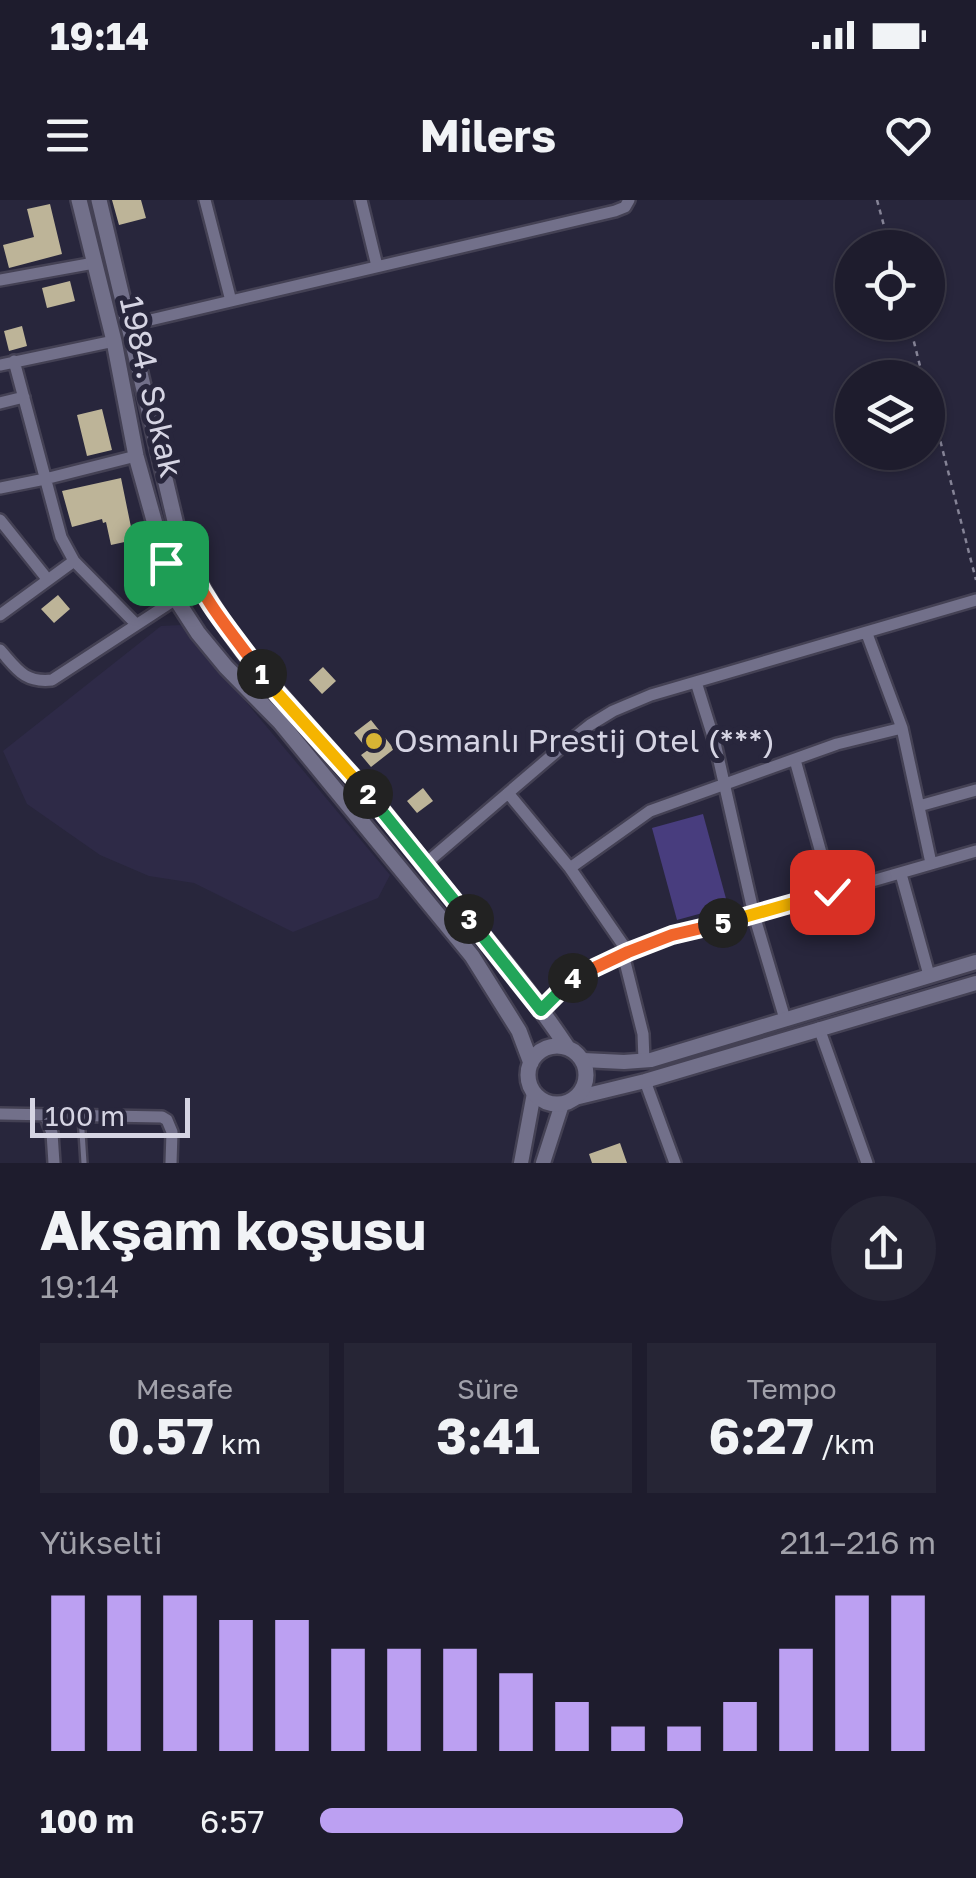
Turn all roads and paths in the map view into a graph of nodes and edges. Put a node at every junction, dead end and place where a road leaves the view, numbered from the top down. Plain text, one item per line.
1 (79, 200) edge
2 (99, 200) edge
3 (206, 200) edge
4 (361, 200) edge
5 (629, 200) edge
6 (877, 200) edge
7 (885, 230) edge
8 (94, 263) junction
9 (377, 266) junction
10 (0, 280) edge
11 (231, 301) junction
12 (129, 325) junction
13 (114, 341) junction
14 (14, 361) junction
15 (0, 364) edge
16 (24, 397) junction
17 (0, 403) edge
18 (136, 456) junction
19 (945, 459) edge
20 (45, 479) junction
21 (0, 488) edge
22 (0, 520) edge
23 (186, 557) junction
24 (74, 561) junction
25 (166, 563) junction
26 (48, 580) junction
27 (976, 580) edge
28 (176, 599) junction
29 (976, 600) edge
30 (0, 615) edge
31 (136, 624) junction
32 (866, 634) junction
33 (0, 650) edge
34 (696, 682) junction
35 (902, 728) junction
36 (795, 760) junction
37 (725, 784) junction
38 (976, 790) edge
39 (508, 793) junction
40 (919, 806) junction
41 (976, 851) edge
42 (931, 863) junction
43 (424, 865) junction
44 (570, 868) junction
45 (901, 874) junction
46 (832, 892) junction
47 (754, 915) junction
48 (626, 953) junction
49 (976, 962) edge
50 (929, 975) junction
51 (976, 983) edge
52 (541, 1010) junction
53 (785, 1019) junction
54 (818, 1028) junction
55 (567, 1047) junction
56 (583, 1060) junction
57 (644, 1060) junction
58 (531, 1062) junction
59 (644, 1081) junction
60 (534, 1093) junction
61 (569, 1101) junction
62 (0, 1114) edge
63 (45, 1115) junction
64 (82, 1116) junction
65 (54, 1163) edge
66 (84, 1163) edge
67 (171, 1163) edge
68 (522, 1163) edge
69 (544, 1163) edge
70 (675, 1163) edge
71 (867, 1163) edge

1 - 8 main road, 1984. Sokak
2 - 12 main road
3 - 11 street
4 - 9 street
5 - 9 street
6 - 7 path
8 - 10 street
8 - 13 main road, 1984. Sokak
9 - 11 street
11 - 12 street
12 - 23 main road
13 - 14 street
13 - 18 main road, 1984. Sokak
14 - 15 street
14 - 16 street
16 - 17 street
16 - 20 street
18 - 20 street
18 - 25 main road, 1984. Sokak
19 - 27 path
20 - 21 street
20 - 24 street
22 - 26 street
23 - 25 main road
23 - 43 main road
24 - 26 street
24 - 31 street
25 - 28 main road, 1984. Sokak
26 - 30 street
28 - 31 street
28 - 58 main road, 1984. Sokak
29 - 32 street
31 - 33 street
32 - 34 street
32 - 35 street
34 - 37 street
34 - 39 street
35 - 36 street
35 - 40 street
36 - 37 street
36 - 46 street
37 - 44 street
37 - 47 street
38 - 40 street
39 - 43 street
39 - 44 street
40 - 42 street
41 - 42 street
42 - 45 street
43 - 52 main road
44 - 48 street
45 - 46 street
45 - 50 street
46 - 47 street
47 - 48 street
47 - 53 street
48 - 52 street
48 - 57 street
49 - 50 street
50 - 53 street
51 - 54 street
52 - 55 main road
53 - 57 street
54 - 59 street
54 - 71 street
55 - 56 main road
55 - 58 main road
56 - 57 street
56 - 61 main road
58 - 60 main road
59 - 61 street
59 - 70 street
60 - 61 main road
60 - 68 street
61 - 69 street
62 - 63 street
63 - 64 street
63 - 65 street
64 - 66 lane
64 - 67 street

